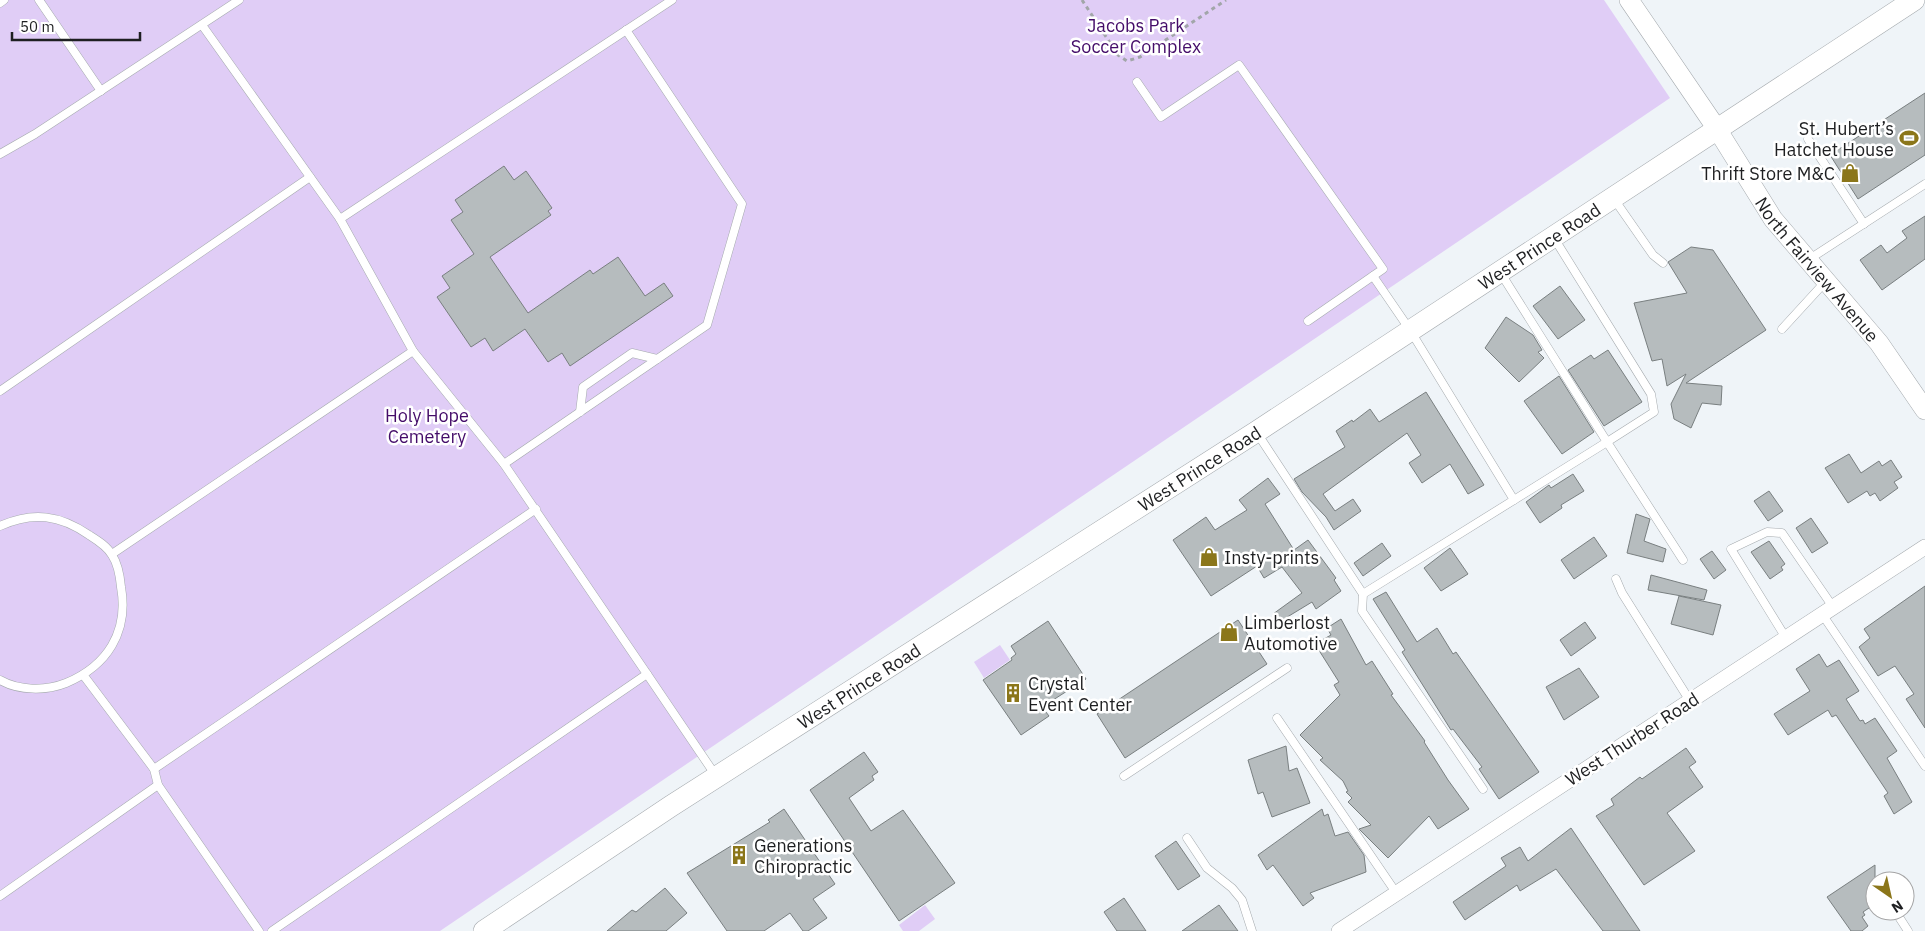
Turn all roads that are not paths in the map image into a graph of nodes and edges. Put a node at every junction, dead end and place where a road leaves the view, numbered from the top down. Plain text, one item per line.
1 (4, 0) edge
2 (39, 0) edge
3 (239, 0) edge
4 (672, 0) edge
5 (1629, 0) edge
6 (1905, 2) edge
7 (0, 3) edge
8 (202, 25) junction
9 (626, 30) junction
10 (1138, 82) dead end
11 (101, 91) junction
12 (1716, 129) junction
13 (1808, 139) dead end
14 (0, 154) edge
15 (310, 177) junction
16 (1925, 184) edge
17 (1613, 197) junction
18 (340, 219) junction
19 (1864, 224) junction
20 (1553, 236) junction
21 (1808, 260) junction
22 (1663, 263) dead end
23 (1500, 272) junction
24 (1373, 276) junction
25 (1826, 281) junction
26 (1308, 321) dead end
27 (1782, 329) dead end
28 (1410, 330) junction
29 (413, 352) junction
30 (657, 359) junction
31 (0, 391) edge
32 (1925, 410) edge
33 (580, 412) junction
34 (1256, 432) junction
35 (1607, 442) junction
36 (504, 464) junction
37 (1514, 500) junction
38 (536, 509) junction
39 (0, 526) edge
40 (1925, 546) edge
41 (112, 554) junction
42 (1683, 560) dead end
43 (1616, 579) dead end
44 (1363, 594) junction
45 (1828, 611) junction
46 (1786, 638) junction
47 (1287, 668) dead end
48 (648, 674) junction
49 (84, 676) junction
50 (0, 680) edge
51 (1690, 701) junction
52 (1277, 718) dead end
53 (1925, 766) edge
54 (154, 769) junction
55 (1124, 776) dead end
56 (717, 777) junction
57 (158, 785) junction
58 (1483, 789) dead end
59 (1187, 838) dead end
60 (1396, 894) junction
61 (0, 896) edge
62 (260, 931) edge
63 (272, 931) edge
64 (484, 931) edge
65 (1252, 931) edge
66 (1340, 931) edge

1 - 7 lane
2 - 11 lane
3 - 8 lane
4 - 9 lane
5 - 12 street, North Fairview Avenue
6 - 12 main road, West Prince Road
8 - 11 lane
8 - 15 lane
9 - 18 lane
9 - 30 lane
10 - 24 lane
11 - 14 lane
12 - 17 main road, West Prince Road
12 - 21 street, North Fairview Avenue
13 - 19 lane
15 - 18 lane
15 - 31 lane
16 - 19 lane
17 - 20 main road, West Prince Road
17 - 22 lane
18 - 29 lane
19 - 21 lane
20 - 23 main road, West Prince Road
20 - 35 lane
21 - 25 street, North Fairview Avenue
23 - 28 main road, West Prince Road
23 - 35 lane
24 - 26 lane
24 - 28 lane
25 - 27 lane
25 - 32 street, North Fairview Avenue
28 - 34 main road, West Prince Road
28 - 37 lane
29 - 36 lane
29 - 41 lane
30 - 33 lane
30 - 33 lane
33 - 36 lane
34 - 44 lane
34 - 56 main road, West Prince Road
35 - 37 lane
35 - 42 lane
36 - 38 lane
37 - 44 lane
38 - 48 lane
38 - 54 lane
39 - 41 lane
40 - 45 street, West Thurber Road
41 - 49 lane
43 - 51 lane
44 - 58 lane
45 - 46 street, West Thurber Road
45 - 46 lane
45 - 53 lane
46 - 51 street, West Thurber Road
47 - 55 lane
48 - 56 lane
48 - 63 lane
49 - 50 lane
49 - 54 lane
51 - 60 street, West Thurber Road
52 - 60 lane
54 - 57 lane
56 - 64 main road, West Prince Road
57 - 61 lane
57 - 62 lane
59 - 65 lane
60 - 66 street, West Thurber Road

